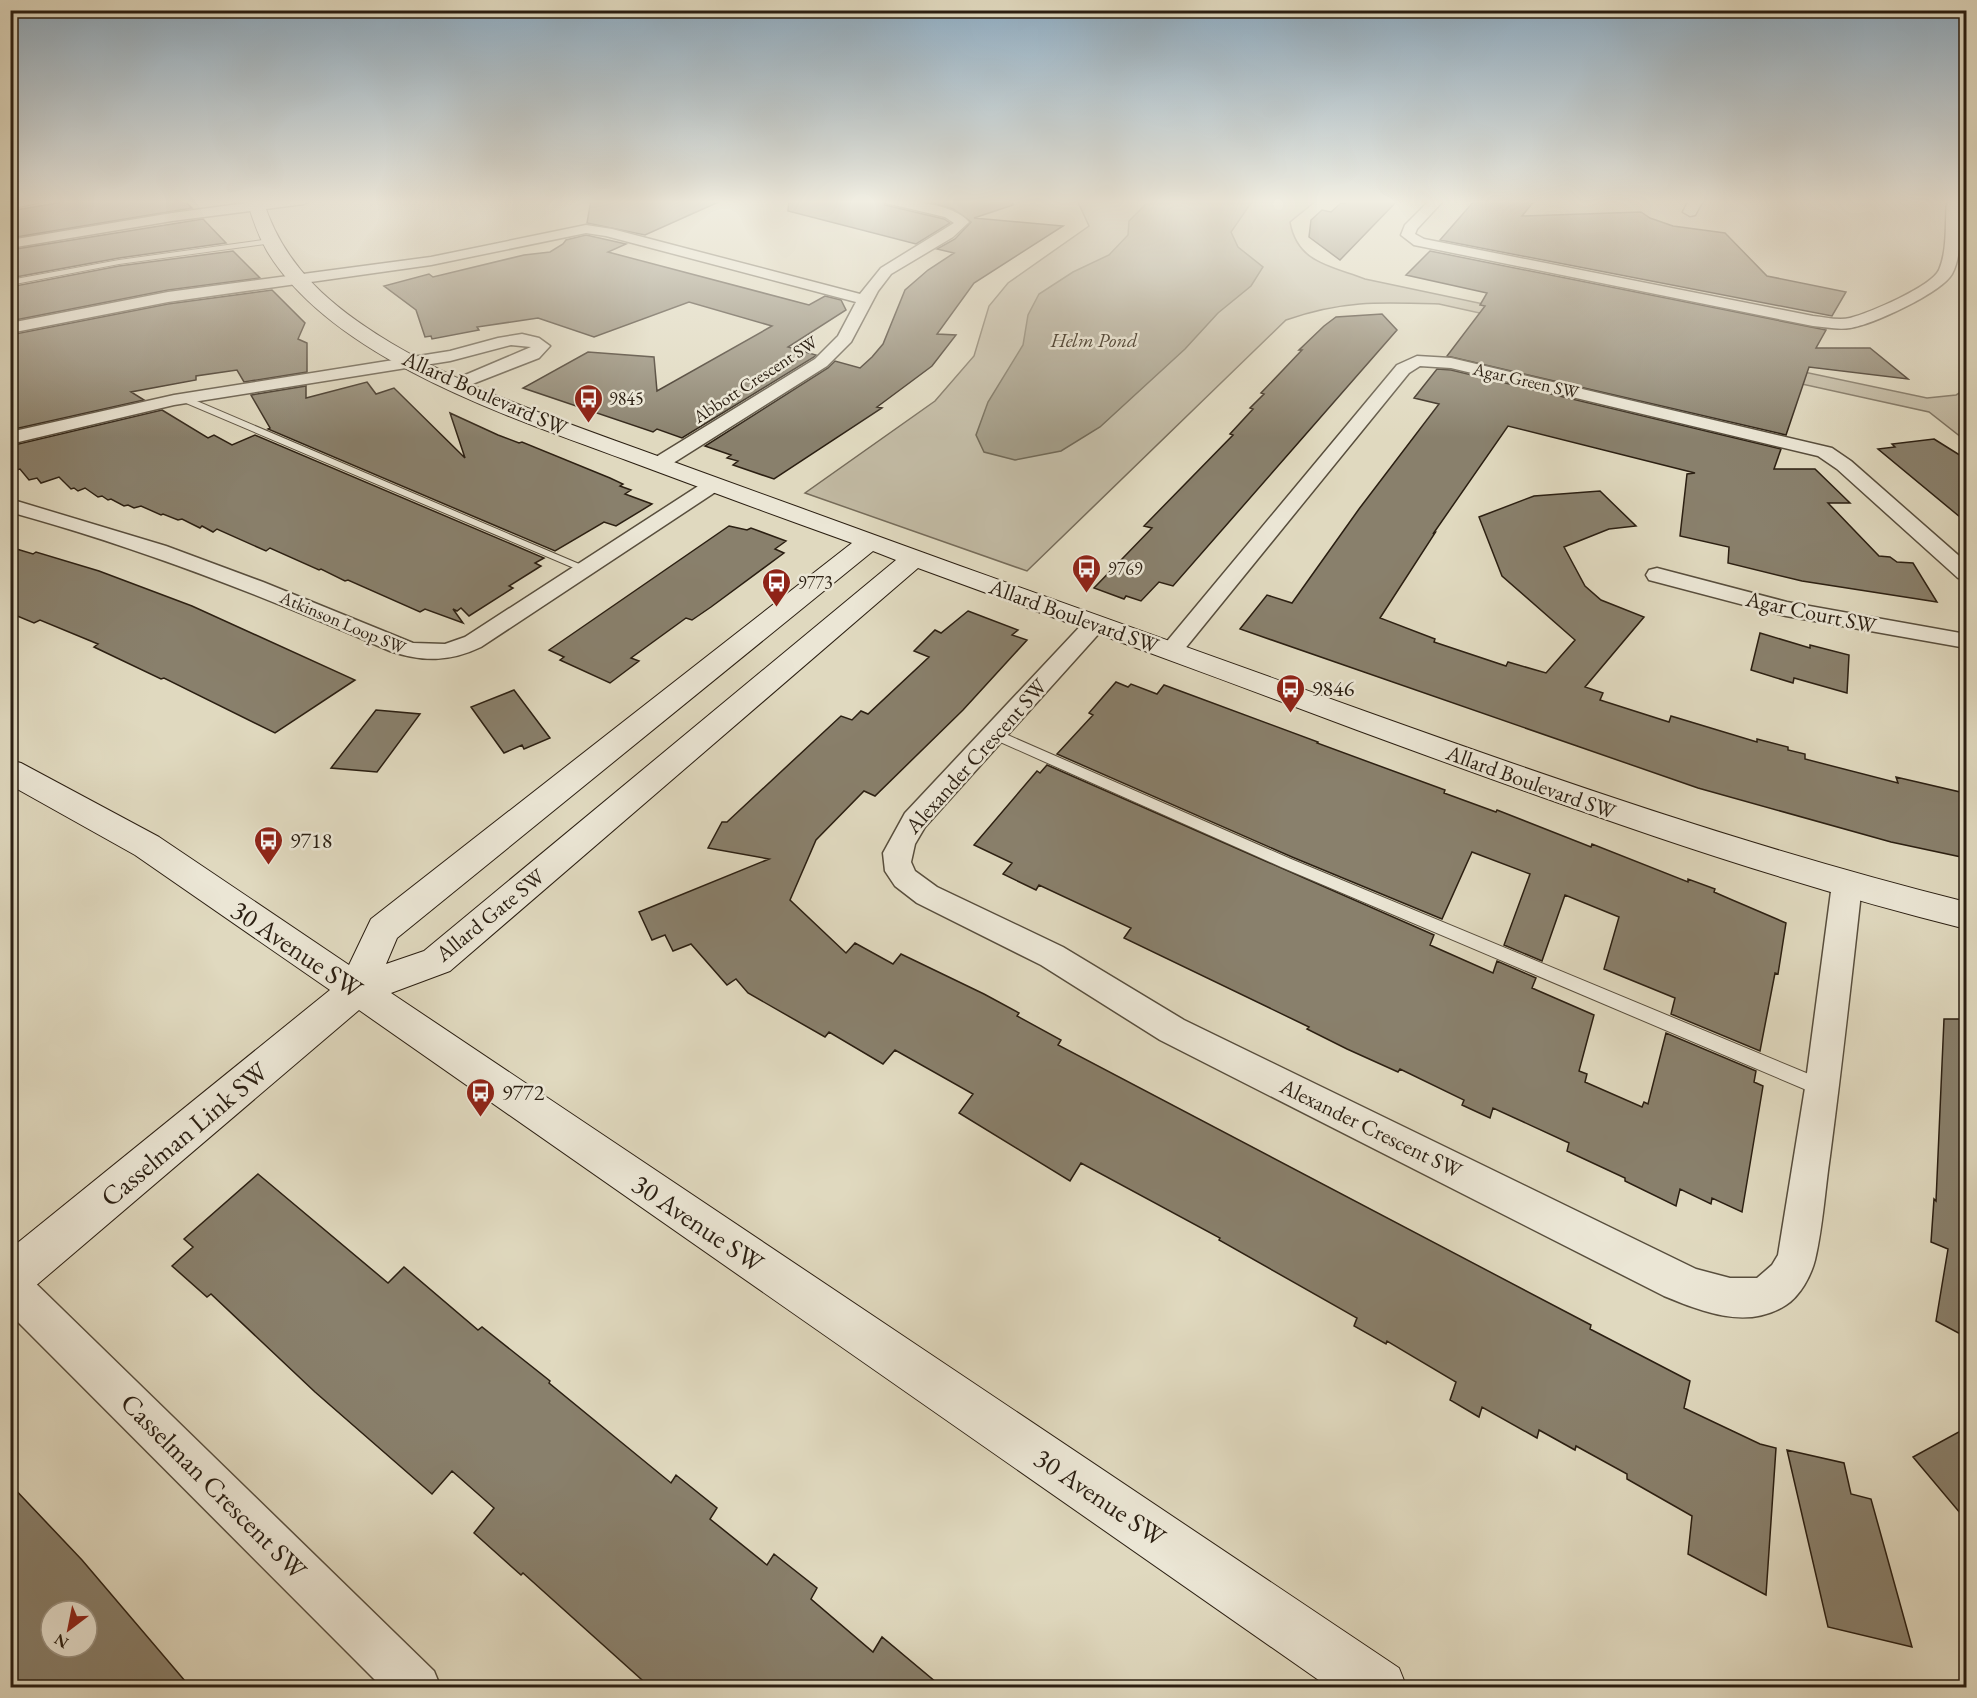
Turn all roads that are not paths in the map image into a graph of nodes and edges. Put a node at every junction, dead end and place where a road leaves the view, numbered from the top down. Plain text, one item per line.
1 (29, 279) edge
2 (290, 279) edge
3 (299, 279) edge
4 (787, 279) edge
5 (879, 279) edge
6 (1604, 279) edge
7 (1940, 279) edge
8 (10, 283) edge
9 (863, 299) junction
10 (10, 328) edge
11 (409, 362) junction
12 (457, 385) junction
13 (182, 398) junction
14 (10, 438) edge
15 (658, 465) junction
16 (713, 485) junction
17 (10, 505) edge
18 (869, 542) junction
19 (914, 558) junction
20 (585, 569) junction
21 (1966, 573) edge
22 (1657, 575) dead end
23 (1095, 624) junction
24 (1966, 641) edge
25 (1171, 651) junction
26 (994, 734) junction
27 (10, 771) edge
28 (1847, 885) junction
29 (1966, 915) edge
30 (357, 990) junction
31 (1822, 1088) junction
32 (10, 1278) edge
33 (10, 1286) edge
34 (417, 1688) edge
35 (1379, 1688) edge

1 - 8 lane
2 - 10 street
3 - 11 street, Allard Boulevard SW
4 - 9 street
5 - 9 street, Abbott Crescent SW
6 - 7 street
9 - 15 street, Abbott Crescent SW
11 - 12 street, Allard Boulevard SW
11 - 12 street
11 - 13 street
12 - 15 street, Allard Boulevard SW
13 - 14 street
13 - 20 lane
15 - 16 street, Allard Boulevard SW
16 - 18 street, Allard Boulevard SW
16 - 20 street, Atkinson Loop SW
17 - 20 street, Atkinson Loop SW
18 - 19 street, Allard Boulevard SW
18 - 30 street
19 - 23 street, Allard Boulevard SW
19 - 30 street, Allard Gate SW
21 - 25 street, Agar Green SW
22 - 24 street, Agar Court SW
23 - 25 street, Allard Boulevard SW
23 - 26 street, Alexander Crescent SW
25 - 28 street, Allard Boulevard SW
26 - 31 lane
26 - 31 street, Alexander Crescent SW
27 - 30 street, 30 Avenue SW
28 - 29 street, Allard Boulevard SW
28 - 31 street, Alexander Crescent SW
30 - 32 street, Casselman Link SW
30 - 35 street, 30 Avenue SW
33 - 34 street, Casselman Crescent SW

